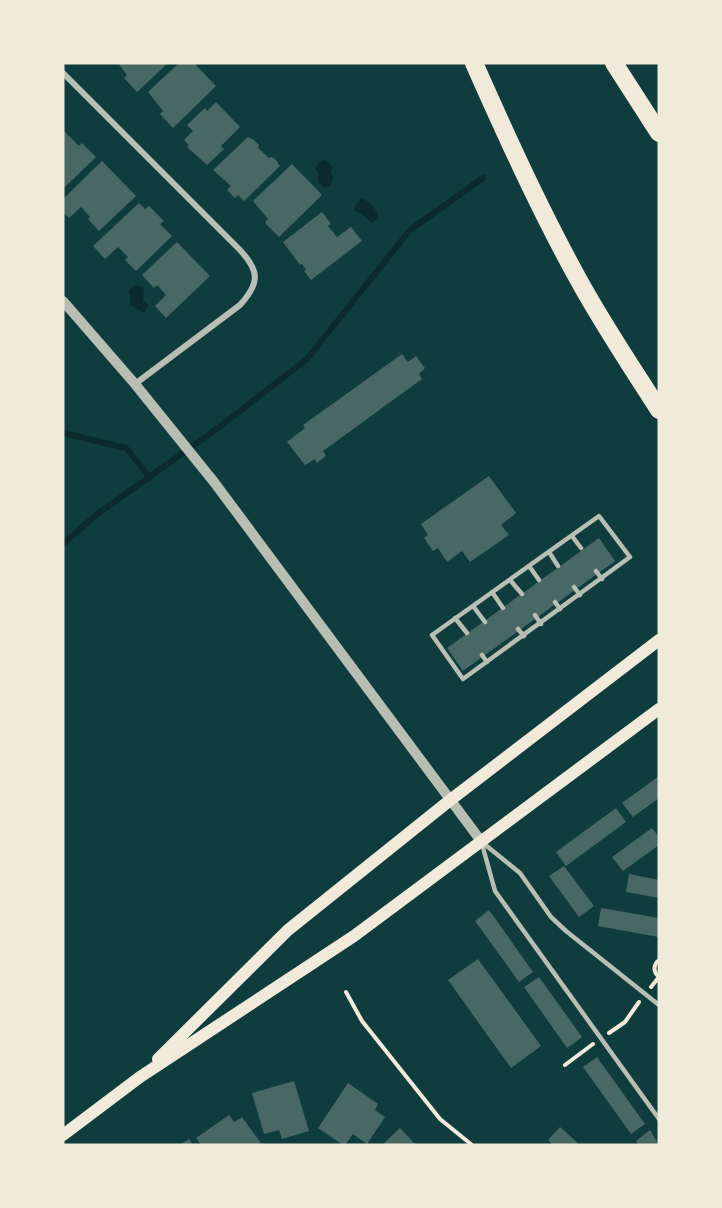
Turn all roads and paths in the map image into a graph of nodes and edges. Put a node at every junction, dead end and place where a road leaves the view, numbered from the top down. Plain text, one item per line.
1 (474, 63) edge
2 (614, 63) edge
3 (63, 73) edge
4 (659, 133) edge
5 (63, 301) edge
6 (135, 384) junction
7 (659, 410) edge
8 (572, 536) junction
9 (581, 548) dead end
10 (549, 552) junction
11 (529, 566) junction
12 (558, 566) dead end
13 (596, 571) dead end
14 (602, 579) junction
15 (510, 580) junction
16 (539, 580) dead end
17 (574, 587) dead end
18 (492, 592) junction
19 (522, 594) dead end
20 (580, 595) junction
21 (555, 602) dead end
22 (473, 606) junction
23 (503, 608) dead end
24 (560, 609) junction
25 (535, 615) dead end
26 (455, 618) junction
27 (485, 622) dead end
28 (541, 624) junction
29 (518, 629) dead end
30 (467, 633) dead end
31 (524, 636) junction
32 (659, 640) edge
33 (500, 643) dead end
34 (505, 650) junction
35 (482, 655) dead end
36 (487, 662) junction
37 (659, 709) edge
38 (449, 801) junction
39 (481, 841) junction
40 (659, 960) edge
41 (346, 992) dead end
42 (645, 994) junction
43 (659, 1005) edge
44 (601, 1038) junction
45 (565, 1065) dead end
46 (140, 1077) junction
47 (659, 1119) edge
48 (63, 1135) edge
49 (472, 1145) edge

1 - 7 highway
2 - 4 highway
3 - 6 street
5 - 6 street
6 - 38 street
8 - 9 lane
8 - 10 lane
8 - 14 lane
10 - 11 lane
10 - 12 lane
11 - 15 lane
11 - 16 lane
13 - 14 lane
14 - 20 lane
15 - 18 lane
15 - 19 lane
17 - 20 lane
18 - 22 lane
18 - 23 lane
20 - 24 lane
21 - 24 lane
22 - 26 lane
22 - 27 lane
24 - 28 lane
25 - 28 lane
26 - 30 lane
26 - 36 lane
28 - 31 lane
29 - 31 lane
31 - 34 lane
32 - 38 main road
33 - 34 lane
34 - 36 lane
35 - 36 lane
37 - 39 main road
38 - 39 street
38 - 46 main road
39 - 42 lane
39 - 44 lane
39 - 46 main road
40 - 42 path
41 - 49 path
42 - 43 lane
42 - 44 path
44 - 45 path
44 - 47 lane
46 - 48 main road

